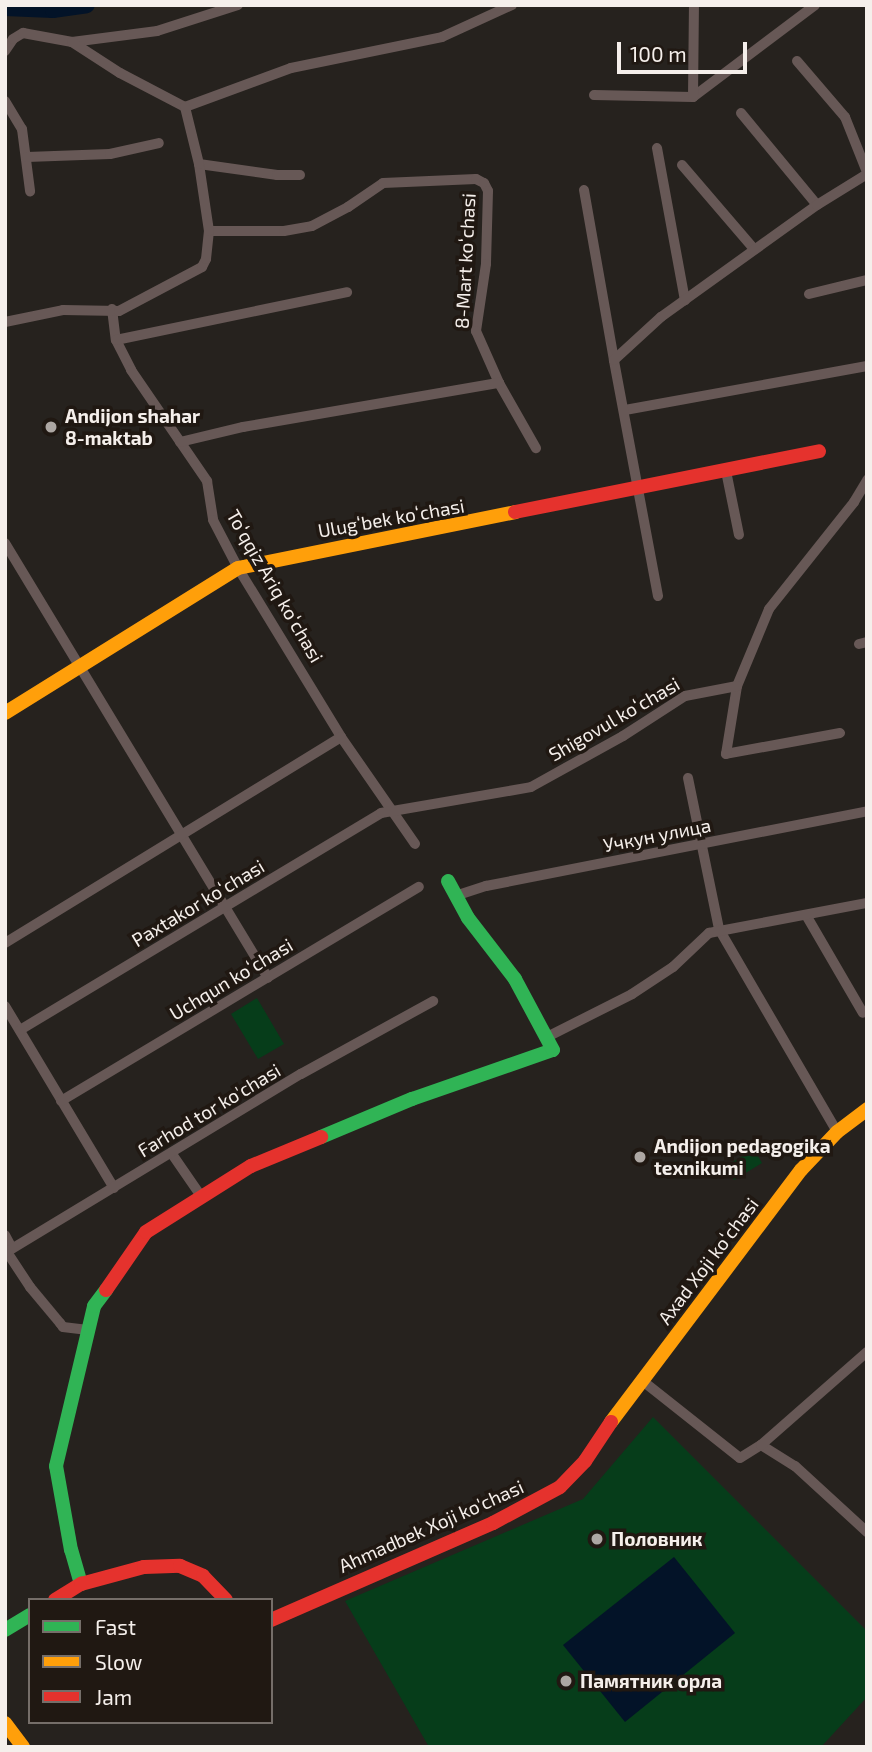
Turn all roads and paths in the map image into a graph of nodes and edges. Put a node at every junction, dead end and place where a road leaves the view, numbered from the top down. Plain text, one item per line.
1 (238, 5) edge
2 (512, 5) edge
3 (694, 5) edge
4 (815, 5) edge
5 (72, 42) junction
6 (5, 51) edge
7 (797, 61) dead end
8 (594, 95) dead end
9 (692, 97) junction
10 (5, 101) edge
11 (185, 107) junction
12 (741, 113) dead end
13 (159, 142) dead end
14 (657, 148) dead end
15 (27, 157) junction
16 (200, 164) junction
17 (682, 165) dead end
18 (867, 173) edge
19 (300, 175) dead end
20 (583, 190) dead end
21 (30, 191) dead end
22 (817, 205) junction
23 (209, 231) junction
24 (754, 249) junction
25 (867, 280) edge
26 (347, 292) dead end
27 (808, 294) dead end
28 (685, 300) junction
29 (112, 309) junction
30 (5, 321) edge
31 (116, 340) junction
32 (614, 360) junction
33 (867, 366) edge
34 (499, 383) junction
35 (625, 410) junction
36 (206, 435) junction
37 (180, 442) junction
38 (536, 448) dead end
39 (819, 451) dead end
40 (191, 458) junction
41 (726, 471) junction
42 (867, 480) edge
43 (638, 489) junction
44 (739, 535) dead end
45 (5, 543) edge
46 (238, 568) junction
47 (658, 596) dead end
48 (80, 666) junction
49 (737, 685) junction
50 (5, 713) edge
51 (840, 733) dead end
52 (341, 737) junction
53 (688, 778) dead end
54 (867, 811) edge
55 (395, 813) junction
56 (181, 834) junction
57 (415, 844) dead end
58 (702, 844) junction
59 (448, 881) dead end
60 (419, 887) dead end
61 (455, 896) junction
62 (867, 903) edge
63 (225, 906) junction
64 (806, 915) junction
65 (719, 929) junction
66 (5, 943) edge
67 (268, 978) junction
68 (433, 1001) dead end
69 (5, 1006) edge
70 (863, 1013) dead end
71 (20, 1030) junction
72 (547, 1037) junction
73 (61, 1101) junction
74 (867, 1109) edge
75 (837, 1132) junction
76 (172, 1154) junction
77 (114, 1188) junction
78 (201, 1196) junction
79 (5, 1235) edge
80 (8, 1251) edge
81 (88, 1330) junction
82 (867, 1352) edge
83 (644, 1382) junction
84 (761, 1445) junction
85 (867, 1532) edge
86 (81, 1584) junction
87 (58, 1598) edge
88 (224, 1598) edge
89 (28, 1616) edge
90 (273, 1619) edge
91 (5, 1630) edge
92 (5, 1723) edge
93 (23, 1747) edge

1 - 5 street
2 - 11 street
3 - 9 street
4 - 9 street
5 - 6 street
5 - 11 street
7 - 18 street
8 - 9 street
10 - 15 street
11 - 16 street
12 - 22 street
13 - 15 street
14 - 28 street
15 - 21 street
16 - 19 street
16 - 23 street
17 - 24 street
18 - 22 street
20 - 32 street
22 - 24 street
23 - 29 street
23 - 34 street, 8-Mart koʻchasi
24 - 28 street
25 - 27 street
26 - 31 street
28 - 32 street
29 - 30 street
29 - 31 street, Toʻqqiz Ariq koʻchasi
31 - 37 street, Toʻqqiz Ariq koʻchasi
32 - 35 street
33 - 35 street
34 - 36 street
34 - 38 street, 8-Mart koʻchasi
35 - 43 street
36 - 37 street
36 - 40 street
37 - 40 street, Toʻqqiz Ariq koʻchasi
39 - 41 street, Ulugʻbek koʻchasi
40 - 46 street, Toʻqqiz Ariq koʻchasi
41 - 43 street, Ulugʻbek koʻchasi
41 - 44 street
42 - 49 street
43 - 46 street, Ulugʻbek koʻchasi
43 - 47 street
45 - 48 street
46 - 48 street, Ulugʻbek koʻchasi
46 - 52 street, Toʻqqiz Ariq koʻchasi
48 - 50 street, Ulugʻbek koʻchasi
48 - 56 street
49 - 51 street
49 - 55 street, Shigovul koʻchasi
52 - 55 street, Toʻqqiz Ariq koʻchasi
52 - 56 street
53 - 58 street
54 - 58 street, Учкун улица
55 - 57 street, Toʻqqiz Ariq koʻchasi
55 - 63 street, Paxtakor koʻchasi
56 - 63 street
56 - 66 street
58 - 61 street, Учкун улица
58 - 65 street
59 - 61 street
60 - 67 street, Uchqun koʻchasi
61 - 72 street
62 - 64 street
63 - 67 street
63 - 71 street, Paxtakor koʻchasi
64 - 65 street
64 - 70 street
65 - 72 street
65 - 75 street
67 - 73 street, Uchqun koʻchasi
68 - 76 street, Farhod tor ko'chasi
69 - 71 street
71 - 73 street
72 - 78 street
73 - 77 street
74 - 75 street, Axad Xoji koʻchasi
75 - 83 street, Axad Xoji koʻchasi
76 - 77 street, Farhod tor ko'chasi
76 - 78 street
77 - 80 street, Farhod tor ko'chasi
78 - 81 street
79 - 80 street
80 - 81 street
81 - 86 street
82 - 84 street
83 - 84 street
83 - 90 street, Ahmadbek Xoji ko'chasi
84 - 85 street
86 - 87 street
86 - 88 street
89 - 91 street
92 - 93 street

